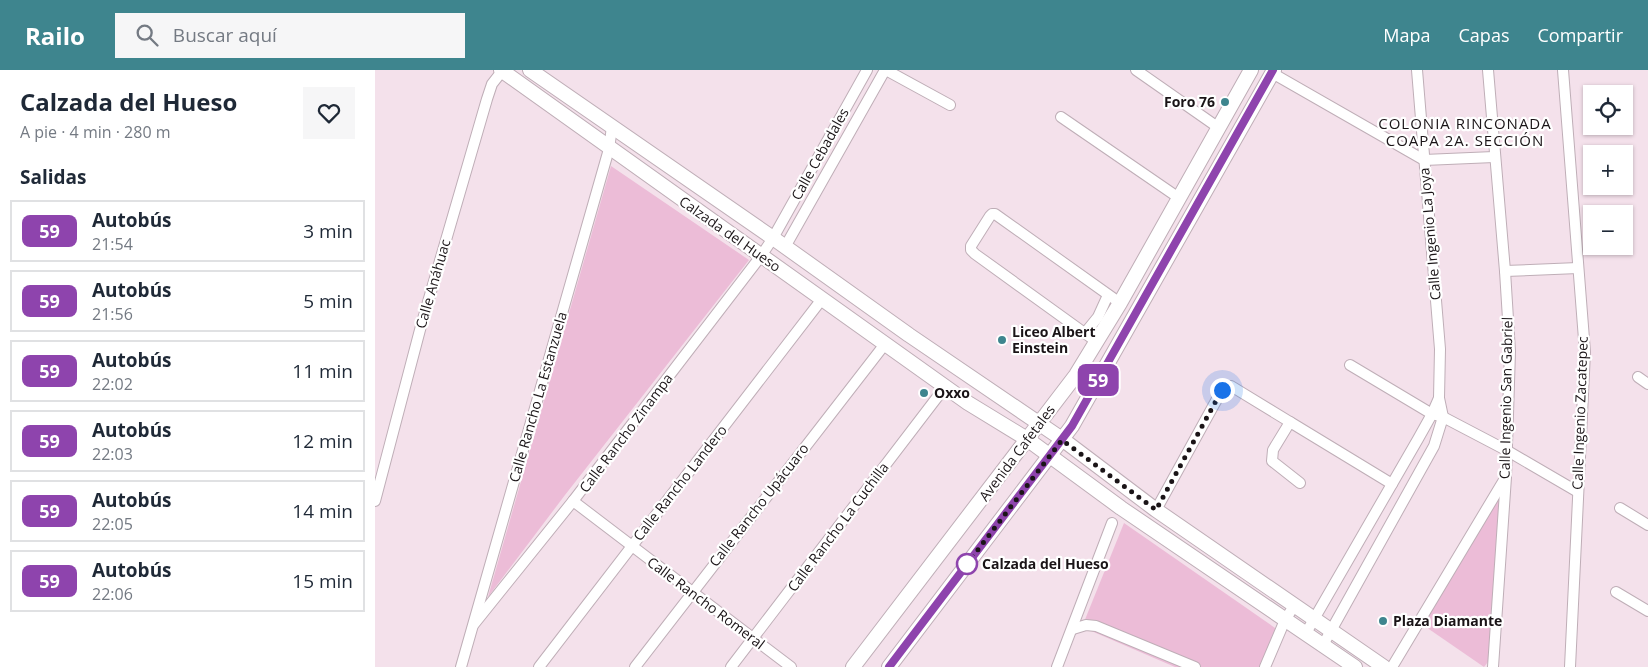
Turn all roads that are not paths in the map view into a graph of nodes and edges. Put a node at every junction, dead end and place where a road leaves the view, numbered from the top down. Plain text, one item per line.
1 (502, 70) edge
2 (530, 70) edge
3 (867, 70) edge
4 (886, 70) edge
5 (1136, 70) edge
6 (1251, 70) edge
7 (1417, 70) edge
8 (1488, 70) edge
9 (1563, 70) edge
10 (1273, 72) edge
11 (950, 105) dead end
12 (1061, 117) dead end
13 (612, 127) junction
14 (1219, 128) junction
15 (609, 149) junction
16 (1494, 157) junction
17 (1424, 160) junction
18 (801, 190) junction
19 (813, 197) junction
20 (1179, 198) junction
21 (773, 238) junction
22 (785, 247) junction
23 (761, 256) junction
24 (1578, 268) junction
25 (1505, 271) junction
26 (822, 299) junction
27 (1114, 299) junction
28 (1091, 338) junction
29 (885, 344) junction
30 (1350, 365) dead end
31 (1638, 377) dead end
32 (1648, 384) edge
33 (945, 387) junction
34 (1439, 398) junction
35 (1432, 414) junction
36 (1443, 416) junction
37 (1290, 422) junction
38 (1039, 424) junction
39 (1027, 439) junction
40 (1062, 440) junction
41 (1506, 450) junction
42 (1050, 455) junction
43 (1505, 477) junction
44 (1300, 483) dead end
45 (1392, 484) junction
46 (1578, 492) junction
47 (375, 500) edge
48 (573, 501) junction
49 (1620, 508) dead end
50 (1156, 510) junction
51 (1112, 523) dead end
52 (1648, 525) edge
53 (632, 546) junction
54 (692, 592) junction
55 (1616, 592) dead end
56 (1295, 606) junction
57 (1648, 610) edge
58 (1314, 619) junction
59 (1285, 620) junction
60 (474, 624) junction
61 (1073, 629) junction
62 (1331, 630) junction
63 (1306, 633) junction
64 (753, 638) junction
65 (1323, 645) junction
66 (1168, 662) edge
67 (461, 667) edge
68 (539, 667) edge
69 (635, 667) edge
70 (731, 667) edge
71 (791, 667) edge
72 (853, 667) edge
73 (889, 667) edge
74 (1057, 667) edge
75 (1195, 667) edge
76 (1265, 667) edge
77 (1355, 667) edge
78 (1384, 667) edge
79 (1392, 667) edge
80 (1493, 667) edge
81 (1570, 667) edge

1 - 15 main road, Calzada del Hueso
1 - 47 street, Calle Anáhuac
2 - 13 main road, Calzada del Hueso
3 - 18 street, Calle Cebadales
4 - 11 street
4 - 19 street
5 - 14 street
6 - 14 main road, Avenida Cafetales
7 - 17 street, Calle Ingenio La Joya
8 - 16 street, Calle Ingenio San Gabriel
9 - 24 street, Calle Ingenio Zacatepec
10 - 17 street
10 - 40 main road, Avenida Cafetales
12 - 20 street
13 - 15 street, Calle Rancho La Estanzuela
13 - 21 main road, Calzada del Hueso
14 - 20 main road, Avenida Cafetales
15 - 23 main road, Calzada del Hueso
15 - 60 street, Calle Rancho La Estanzuela
16 - 17 street
16 - 25 street, Calle Ingenio San Gabriel
17 - 34 street, Calle Ingenio La Joya
18 - 19 street
18 - 21 street, Calle Cebadales
19 - 22 street
20 - 27 main road, Avenida Cafetales
21 - 22 main road, Calzada del Hueso
21 - 23 street, Calle Rancho Zinampa
22 - 38 main road, Calzada del Hueso
23 - 26 main road, Calzada del Hueso
23 - 48 street, Calle Rancho Zinampa
24 - 25 street
24 - 46 street, Calle Ingenio Zacatepec
25 - 41 street, Calle Ingenio San Gabriel
26 - 29 main road, Calzada del Hueso
26 - 53 street, Calle Rancho Landero
27 - 28 main road, Avenida Cafetales
27 - 28 street
28 - 38 main road, Avenida Cafetales
29 - 33 main road, Calzada del Hueso
29 - 54 street, Calle Rancho Upácuaro
30 - 35 street
31 - 32 street
33 - 39 main road, Calzada del Hueso
33 - 64 street, Calle Rancho La Cuchilla
34 - 35 street, Calle Ingenio La Joya
34 - 36 street, Calle Ingenio La Joya
35 - 36 street
35 - 45 street, Calle Ingenio La Joya
36 - 41 street
36 - 62 street, Calle Ingenio La Joya
37 - 44 street
37 - 45 street
37 - 50 street
38 - 39 main road, Avenida Cafetales
38 - 40 main road, Calzada del Hueso
39 - 42 main road, Calzada del Hueso
39 - 72 main road, Avenida Cafetales
40 - 42 main road, Avenida Cafetales
40 - 50 main road, Calzada del Hueso
41 - 43 street, Calle Ingenio San Gabriel
41 - 46 street
42 - 59 main road, Calzada del Hueso
42 - 73 main road, Avenida Cafetales
43 - 79 street
43 - 80 street, Calle Ingenio San Gabriel
45 - 58 street, Calle Ingenio La Joya
46 - 81 street, Calle Ingenio Zacatepec
48 - 53 street, Calle Rancho Romeral
48 - 60 street, Calle Rancho Zinampa
49 - 52 street
50 - 56 main road, Calzada del Hueso
51 - 61 street
53 - 54 street, Calle Rancho Romeral
53 - 68 street, Calle Rancho Landero
54 - 64 street, Calle Rancho Romeral
54 - 69 street, Calle Rancho Upácuaro
55 - 57 street
56 - 58 main road, Calzada del Hueso
56 - 59 street
58 - 62 main road, Calzada del Hueso
58 - 63 street, Calle Ingenio La Joya
59 - 63 main road, Calzada del Hueso
59 - 76 street
60 - 67 street, Calle Rancho La Estanzuela
61 - 66 street
61 - 74 street
62 - 65 street, Calle Ingenio La Joya
62 - 78 main road, Calzada del Hueso
63 - 65 main road, Calzada del Hueso
64 - 70 street, Calle Rancho La Cuchilla
64 - 71 street, Calle Rancho Romeral
65 - 77 main road, Calzada del Hueso
66 - 75 street

